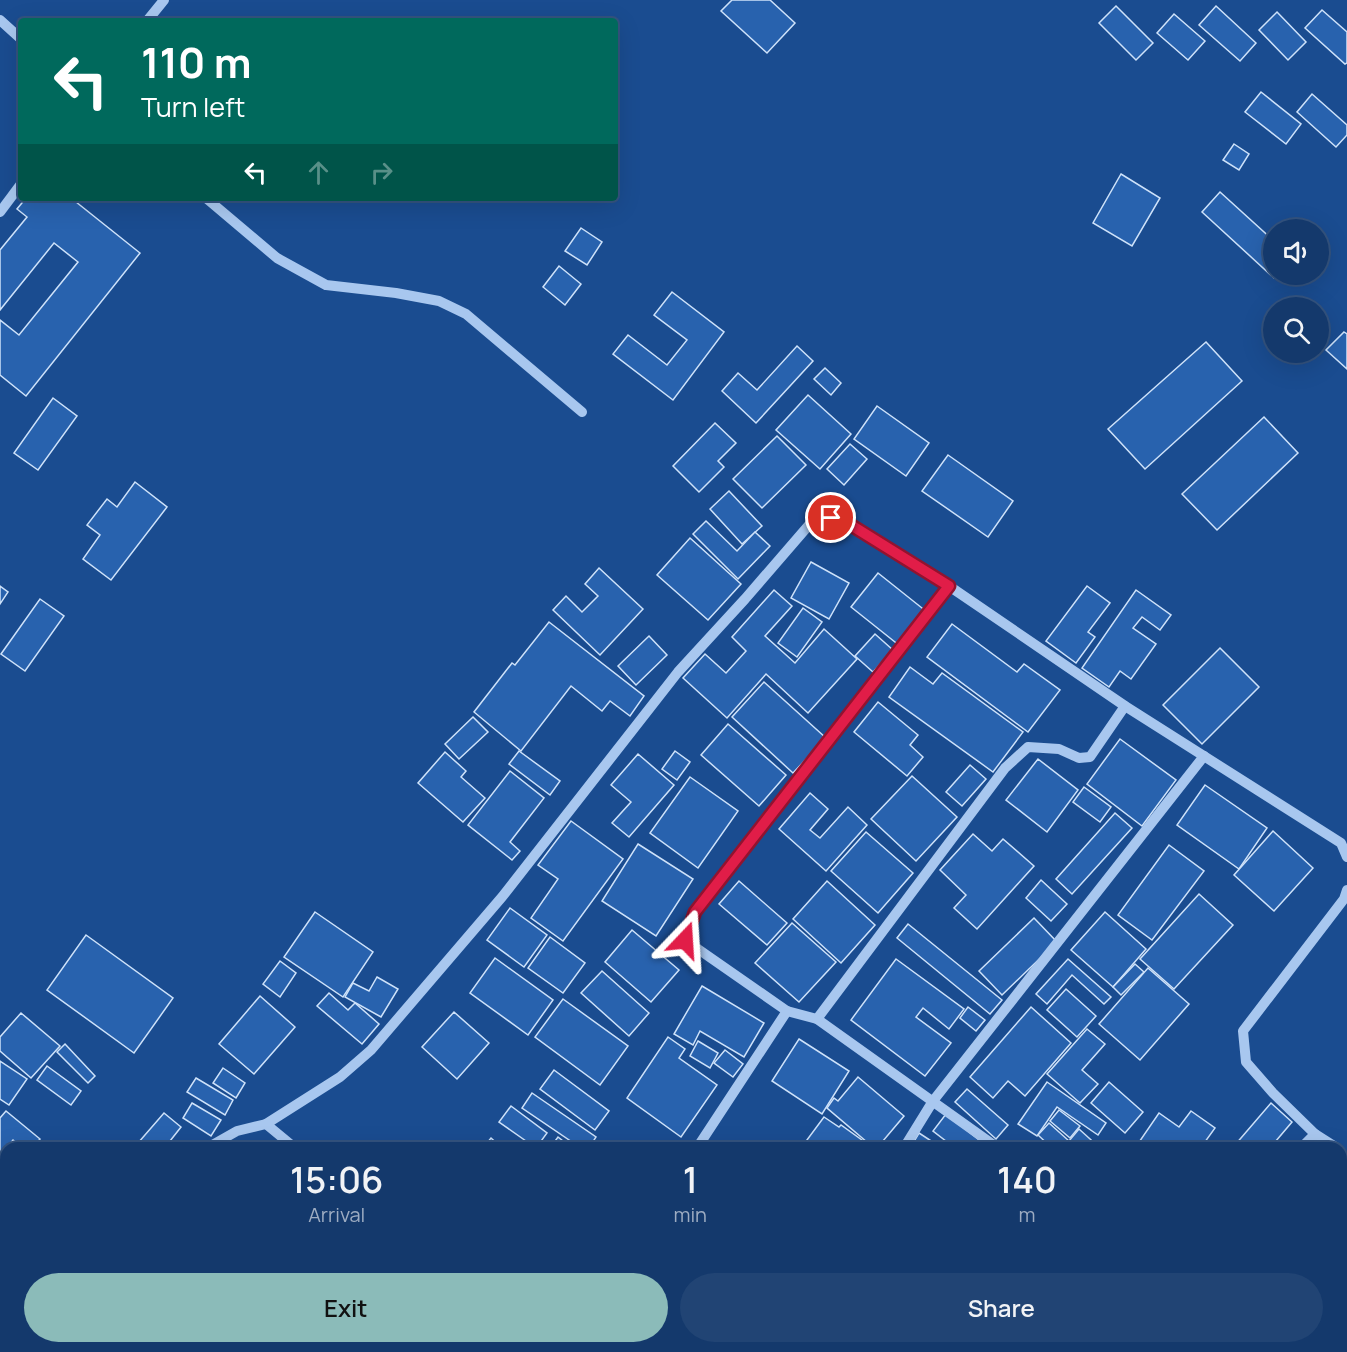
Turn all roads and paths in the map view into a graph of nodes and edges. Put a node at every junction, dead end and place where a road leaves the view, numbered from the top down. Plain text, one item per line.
1 (164, 0) edge
2 (149, 18) edge
3 (0, 20) edge
4 (18, 36) edge
5 (18, 188) edge
6 (210, 201) edge
7 (0, 212) edge
8 (582, 412) dead end
9 (949, 586) junction
10 (1125, 706) junction
11 (1204, 756) junction
12 (1347, 857) edge
13 (1347, 890) edge
14 (787, 1011) junction
15 (818, 1018) junction
16 (933, 1101) junction
17 (266, 1124) junction
18 (1315, 1134) junction
19 (218, 1142) edge
20 (288, 1142) edge
21 (701, 1142) edge
22 (908, 1142) edge
23 (990, 1142) edge
24 (1307, 1142) edge
25 (1328, 1142) edge

1 - 2 street
3 - 4 street
5 - 7 street
6 - 8 street
9 - 10 street
9 - 14 street
9 - 17 street
10 - 11 street
10 - 15 street
11 - 12 street
11 - 16 street
13 - 18 street
14 - 15 street
14 - 21 street
15 - 16 street
16 - 22 street
16 - 23 street
17 - 19 street
17 - 20 street
18 - 24 street
18 - 25 street

